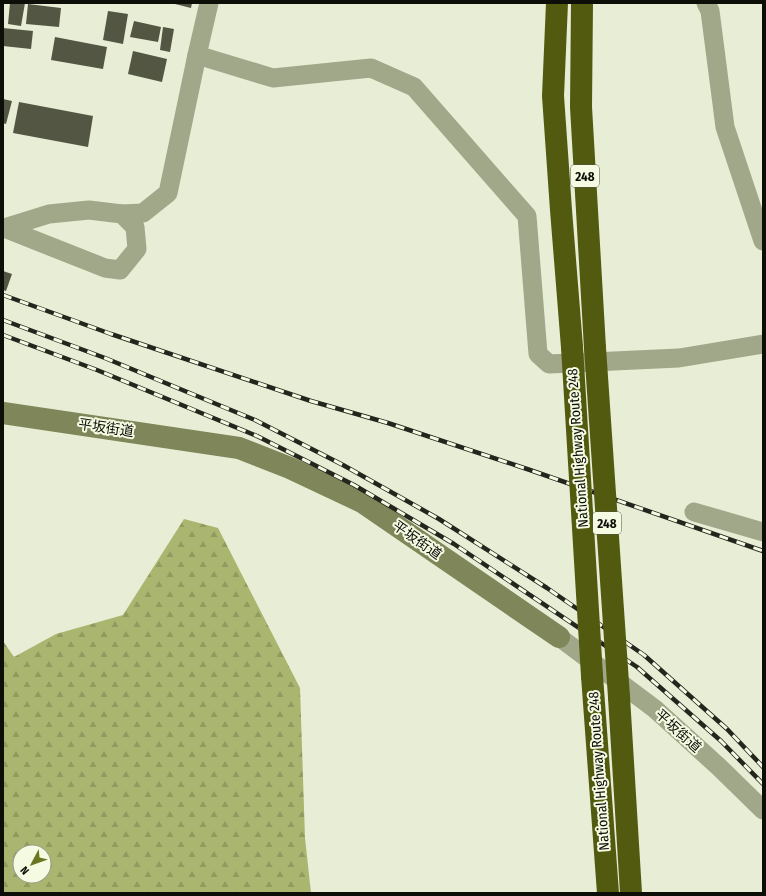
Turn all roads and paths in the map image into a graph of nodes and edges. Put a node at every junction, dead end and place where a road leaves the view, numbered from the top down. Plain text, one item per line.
1 (209, 3) edge
2 (557, 3) edge
3 (582, 3) edge
4 (706, 3) edge
5 (197, 55) junction
6 (122, 214) junction
7 (4, 228) edge
8 (763, 242) edge
9 (763, 344) edge
10 (3, 413) edge
11 (694, 512) dead end
12 (763, 532) edge
13 (559, 638) joint
14 (763, 810) edge
15 (608, 893) edge
16 (632, 893) edge

1 - 5 street
2 - 15 highway, National Highway Route 248 / 248, bridge
3 - 16 highway, National Highway Route 248 / 248, bridge
4 - 8 street
5 - 6 street
5 - 9 street
6 - 7 street
6 - 7 street
10 - 13 street, 平坂街道
11 - 12 street
13 - 14 street, 平坂街道

